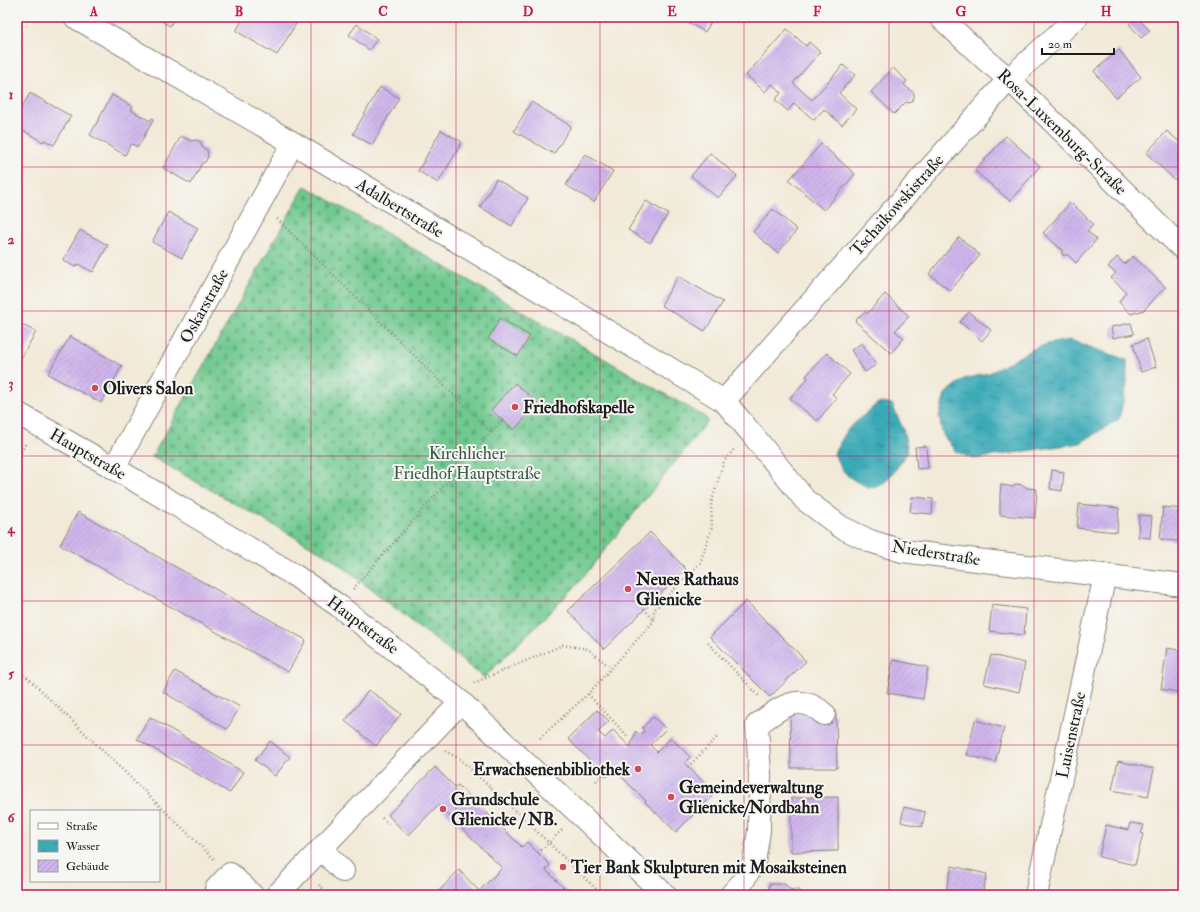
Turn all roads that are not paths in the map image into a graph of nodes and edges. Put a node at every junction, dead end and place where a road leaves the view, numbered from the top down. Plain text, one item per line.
1 (75, 17) edge
2 (940, 17) edge
3 (1077, 17) edge
4 (1009, 79) junction
5 (293, 143) junction
6 (1183, 249) edge
7 (724, 401) junction
8 (17, 414) edge
9 (114, 468) junction
10 (1105, 575) junction
11 (1183, 585) edge
12 (461, 702) junction
13 (824, 714) dead end
14 (321, 849) junction
15 (343, 871) dead end
16 (223, 882) road end
17 (252, 895) edge
18 (277, 895) edge
19 (665, 895) edge
20 (731, 895) edge
21 (1036, 895) edge

1 - 5 street, Adalbertstraße
2 - 4 street, Rosa-Luxemburg-Straße
3 - 4 street, Tschaikowskistraße
4 - 6 street, Rosa-Luxemburg-Straße
4 - 7 street, Tschaikowskistraße
5 - 7 street, Adalbertstraße
5 - 9 street, Oskarstraße
7 - 10 street, Niederstraße
8 - 9 street, Hauptstraße
9 - 12 street, Hauptstraße
10 - 11 street, Niederstraße
10 - 21 street, Luisenstraße
12 - 14 street
12 - 19 street, Hauptstraße
13 - 20 street
14 - 15 street
14 - 18 street
16 - 17 street

